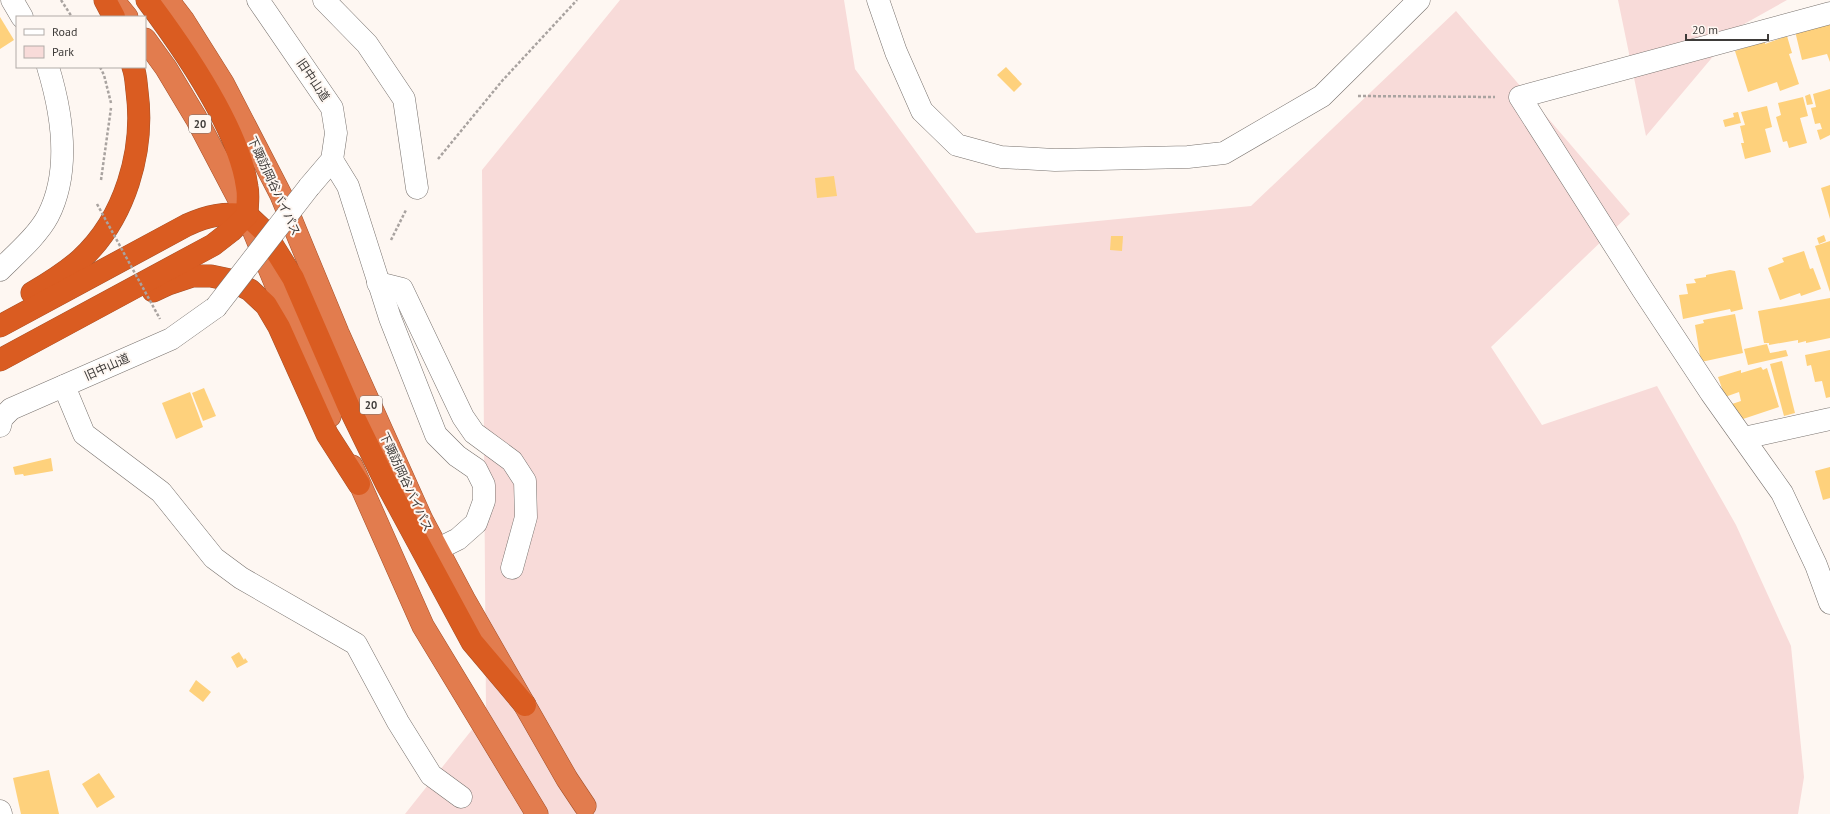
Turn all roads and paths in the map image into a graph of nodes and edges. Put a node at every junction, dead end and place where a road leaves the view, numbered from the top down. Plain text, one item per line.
1 (12, 0) edge
2 (61, 0) edge
3 (105, 0) edge
4 (113, 0) edge
5 (148, 0) edge
6 (168, 0) edge
7 (258, 0) edge
8 (324, 0) edge
9 (578, 0) edge
10 (878, 0) edge
11 (1419, 0) edge
12 (1830, 14) edge
13 (21, 16) edge
14 (71, 16) edge
15 (113, 16) edge
16 (126, 16) edge
17 (146, 40) edge
18 (48, 68) edge
19 (100, 68) edge
20 (133, 68) edge
21 (1322, 96) junction
22 (1520, 98) junction
23 (332, 160) junction
24 (100, 181) dead end
25 (416, 188) junction
26 (98, 197) dead end
27 (247, 214) junction
28 (0, 270) edge
29 (377, 278) junction
30 (0, 312) edge
31 (160, 319) dead end
32 (0, 326) edge
33 (0, 361) edge
34 (64, 386) junction
35 (1830, 418) edge
36 (0, 426) edge
37 (1744, 438) junction
38 (359, 484) junction
39 (438, 549) junction
40 (512, 568) dead end
41 (1830, 604) edge
42 (525, 705) junction
43 (461, 797) dead end
44 (585, 806) dead end
45 (0, 811) edge
46 (1, 814) edge
47 (537, 814) edge

1 - 13 street
2 - 14 path
3 - 15 highway
4 - 16 highway
5 - 27 highway
6 - 39 highway, 下諏訪岡谷バイパス / 20
7 - 23 street, 旧中山道
8 - 25 street
9 - 25 path
10 - 21 street
11 - 21 street
12 - 22 street
17 - 27 highway, 20
18 - 28 street
19 - 24 path
20 - 30 highway
21 - 22 path
22 - 37 street
23 - 29 street
23 - 34 street, 旧中山道, bridge
25 - 29 path
26 - 31 path, bridge
27 - 32 highway
27 - 33 highway
27 - 38 highway, 20
27 - 42 highway
29 - 39 street
29 - 40 street
33 - 38 highway
34 - 36 street, 旧中山道
34 - 43 street
35 - 37 street
37 - 41 street
38 - 47 highway, 20
39 - 42 highway, 下諏訪岡谷バイパス / 20
42 - 44 highway, 下諏訪岡谷バイパス / 20
45 - 46 street

